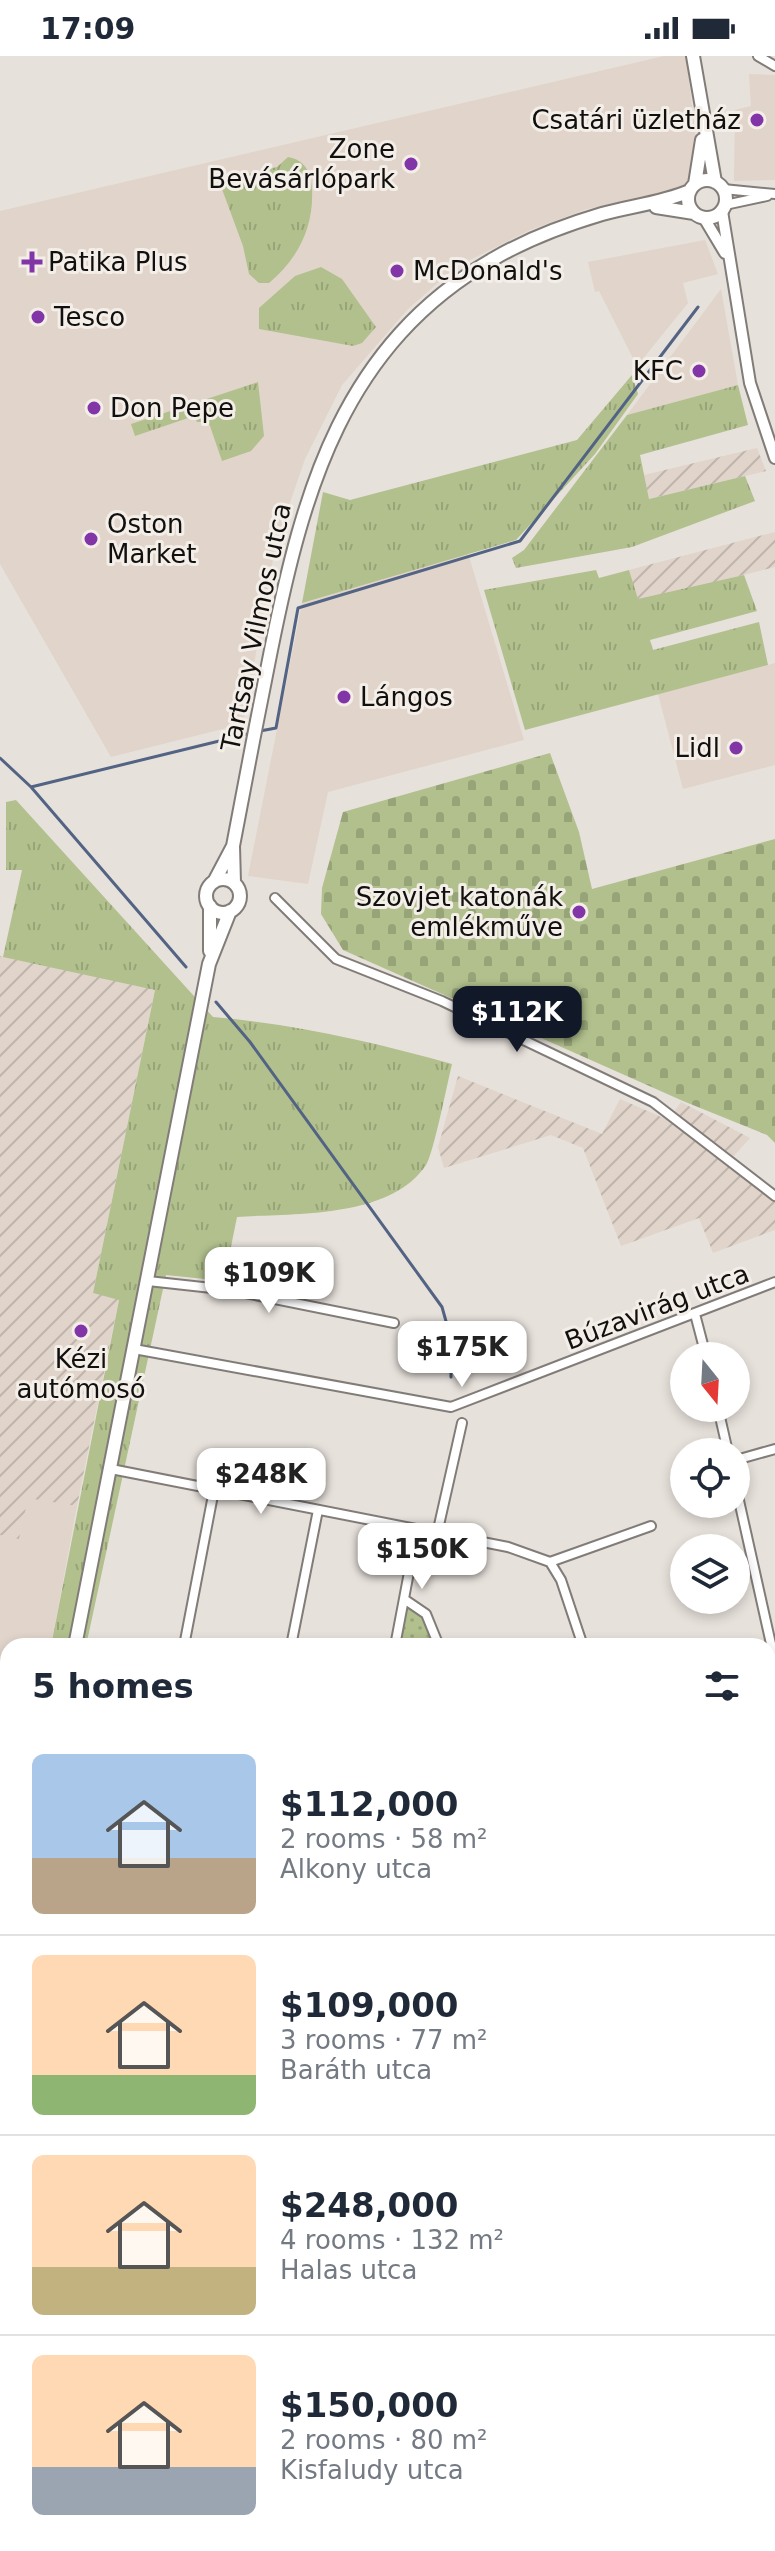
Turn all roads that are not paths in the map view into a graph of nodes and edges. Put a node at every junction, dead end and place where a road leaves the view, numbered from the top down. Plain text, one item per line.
1 (693, 56) edge
2 (758, 56) edge
3 (775, 66) edge
4 (704, 129) junction
5 (719, 185) junction
6 (692, 188) junction
7 (775, 194) edge
8 (641, 206) junction
9 (723, 208) junction
10 (699, 215) junction
11 (732, 270) junction
12 (775, 458) edge
13 (233, 846) junction
14 (214, 882) junction
15 (234, 883) junction
16 (275, 898) dead end
17 (210, 906) junction
18 (230, 911) junction
19 (209, 964) junction
20 (775, 1196) edge
21 (148, 1281) junction
22 (775, 1282) edge
23 (695, 1314) junction
24 (394, 1323) dead end
25 (702, 1342) edge
26 (134, 1349) junction
27 (462, 1423) dead end
28 (775, 1449) edge
29 (750, 1456) edge
30 (111, 1469) junction
31 (214, 1490) junction
32 (318, 1510) junction
33 (743, 1518) edge
34 (651, 1526) dead end
35 (417, 1530) junction
36 (437, 1534) junction
37 (550, 1562) junction
38 (404, 1599) junction
39 (775, 1603) edge
40 (763, 1605) junction
41 (77, 1638) edge
42 (186, 1638) edge
43 (293, 1638) edge
44 (397, 1638) edge
45 (436, 1638) edge
46 (580, 1638) edge
47 (770, 1638) edge

1 - 4 main road
2 - 3 street
4 - 5 main road
4 - 6 main road
5 - 6 main road
5 - 7 street
5 - 9 main road
6 - 8 main road, Tartsay Vilmos utca
6 - 10 main road
7 - 9 street
8 - 10 main road
8 - 13 main road, Tartsay Vilmos utca
9 - 10 main road
9 - 11 street
10 - 11 street
11 - 12 street
13 - 14 main road
13 - 15 main road
14 - 15 main road
14 - 17 main road
15 - 18 main road
16 - 20 street
17 - 18 main road
17 - 19 main road
18 - 19 main road
19 - 21 main road
21 - 24 street
21 - 26 main road
22 - 23 street, Búzavirág utca
23 - 25 street
23 - 26 street, Búzavirág utca
26 - 30 main road
27 - 36 street
28 - 29 street
30 - 31 street
30 - 41 main road
31 - 32 street
31 - 42 street
32 - 35 street
32 - 43 street
33 - 40 street
34 - 37 street
35 - 36 street
35 - 38 street
36 - 37 street
37 - 46 street
38 - 44 street
38 - 45 street
39 - 40 street
40 - 47 street

